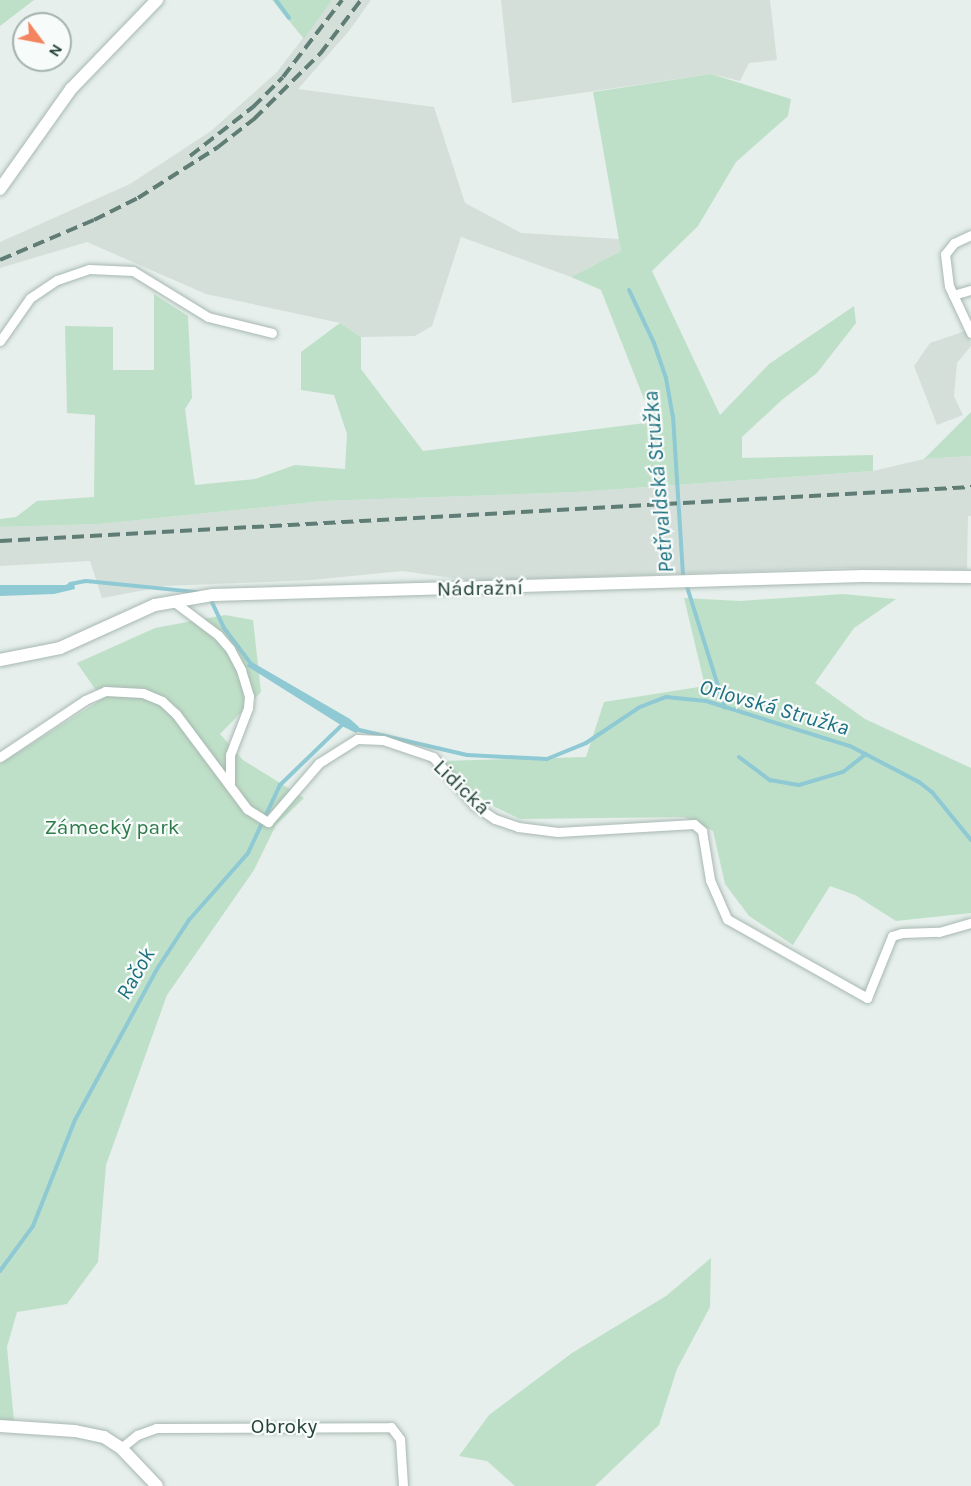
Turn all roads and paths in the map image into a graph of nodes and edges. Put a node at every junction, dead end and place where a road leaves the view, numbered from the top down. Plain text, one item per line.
1 (157, 0) edge
2 (0, 189) edge
3 (971, 235) edge
4 (971, 290) edge
5 (953, 295) junction
6 (272, 333) dead end
7 (971, 333) edge
8 (0, 341) edge
9 (971, 577) edge
10 (172, 600) junction
11 (0, 660) edge
12 (0, 757) edge
13 (230, 786) junction
14 (971, 923) edge
15 (0, 1426) edge
16 (121, 1448) junction
17 (157, 1486) edge
18 (403, 1486) edge

1 - 2 street
3 - 5 street
4 - 5 street
5 - 7 street
6 - 8 street
9 - 10 street, Nádražní
10 - 11 street, Nádražní
10 - 13 street
12 - 13 street, Lidická
13 - 14 street, Lidická
15 - 16 street
16 - 17 street
16 - 18 street, Obroky

